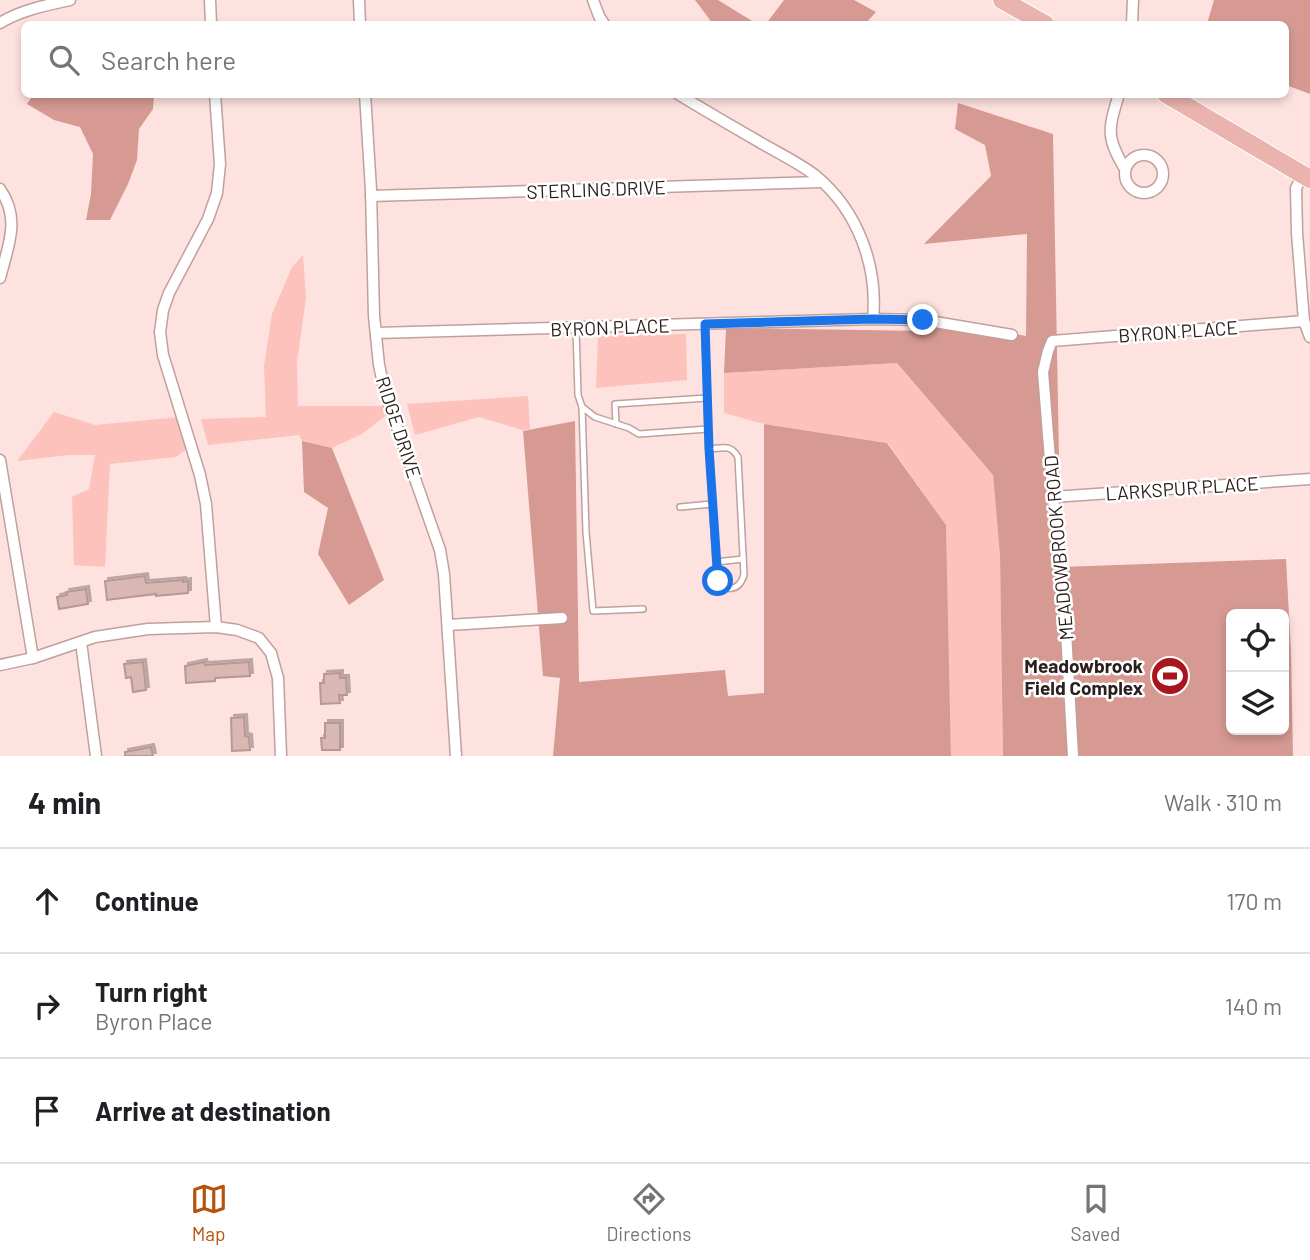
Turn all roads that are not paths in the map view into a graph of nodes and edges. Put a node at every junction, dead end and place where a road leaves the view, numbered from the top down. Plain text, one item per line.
1 (70, 0) edge
2 (210, 0) edge
3 (359, 0) edge
4 (593, 0) edge
5 (1002, 0) edge
6 (1133, 0) edge
7 (211, 21) edge
8 (360, 21) edge
9 (602, 21) edge
10 (1040, 21) edge
11 (1132, 21) edge
12 (0, 23) edge
13 (215, 98) edge
14 (365, 98) edge
15 (685, 98) edge
16 (1118, 98) edge
17 (1173, 98) edge
18 (1125, 169) dead end
19 (1306, 177) edge
20 (821, 182) junction
21 (0, 189) edge
22 (371, 196) junction
23 (0, 278) edge
24 (873, 319) junction
25 (1304, 321) junction
26 (705, 324) junction
27 (576, 328) junction
28 (376, 333) junction
29 (1012, 335) dead end
30 (1310, 337) edge
31 (1052, 341) joint
32 (707, 398) junction
33 (582, 407) junction
34 (616, 424) junction
35 (708, 429) junction
36 (709, 449) junction
37 (0, 460) edge
38 (1310, 480) edge
39 (1054, 497) junction
40 (712, 504) junction
41 (680, 507) dead end
42 (743, 559) junction
43 (716, 562) junction
44 (643, 609) dead end
45 (562, 618) dead end
46 (448, 625) junction
47 (216, 627) junction
48 (81, 642) junction
49 (33, 658) junction
50 (0, 665) edge
51 (96, 756) edge
52 (281, 756) edge
53 (456, 756) edge
54 (1073, 756) edge

1 - 12 street
2 - 7 street
3 - 8 street
4 - 9 street
5 - 10 main road
6 - 11 street
13 - 47 street
14 - 22 street, RIDGE DRIVE
15 - 20 street
16 - 18 street
17 - 19 main road
19 - 25 street
20 - 22 street, STERLING DRIVE
20 - 24 street
21 - 23 street
22 - 28 street, RIDGE DRIVE
24 - 26 street, BYRON PLACE
24 - 29 street, BYRON PLACE
25 - 30 street
25 - 31 street, BYRON PLACE
26 - 27 street, BYRON PLACE
26 - 32 lane
27 - 28 street, BYRON PLACE
27 - 33 lane
28 - 46 street, RIDGE DRIVE
31 - 39 street, MEADOWBROOK ROAD
32 - 34 lane
32 - 35 lane
33 - 34 lane
33 - 44 lane
34 - 35 lane
35 - 36 lane
36 - 40 lane
36 - 42 lane
37 - 49 street
38 - 39 street, LARKSPUR PLACE
39 - 54 street, MEADOWBROOK ROAD
40 - 41 lane
40 - 43 lane
42 - 43 lane
42 - 43 lane
45 - 46 street
46 - 53 street, RIDGE DRIVE
47 - 48 street
47 - 52 street
48 - 49 street
48 - 51 street
49 - 50 street

